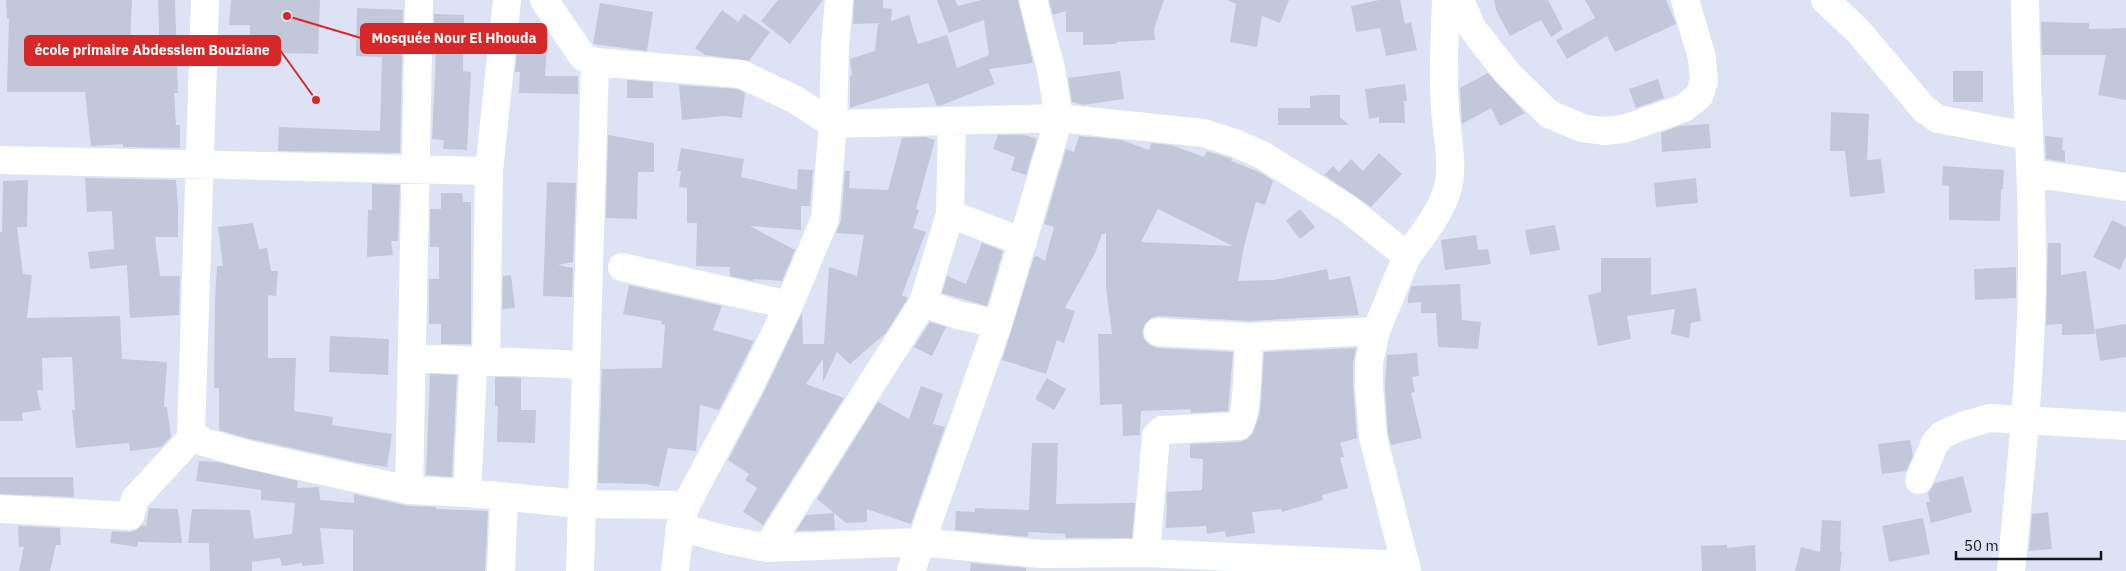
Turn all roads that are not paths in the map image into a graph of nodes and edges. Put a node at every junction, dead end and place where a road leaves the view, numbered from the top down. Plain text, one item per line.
1 (204, 0) edge
2 (419, 0) edge
3 (507, 0) edge
4 (544, 0) edge
5 (839, 0) edge
6 (1033, 0) edge
7 (1446, 0) edge
8 (1460, 0) edge
9 (1685, 0) edge
10 (1825, 0) edge
11 (2025, 0) edge
12 (595, 62) junction
13 (1059, 118) junction
14 (952, 121) junction
15 (833, 124) junction
16 (2028, 136) junction
17 (0, 160) edge
18 (199, 165) junction
19 (416, 169) junction
20 (489, 171) junction
21 (2032, 173) junction
22 (2124, 188) edge
23 (950, 214) junction
24 (1023, 242) junction
25 (1407, 256) junction
26 (622, 266) dead end
27 (923, 303) junction
28 (789, 305) junction
29 (998, 324) junction
30 (1376, 331) junction
31 (1158, 332) dead end
32 (1249, 337) junction
33 (412, 358) junction
34 (486, 360) junction
35 (586, 365) junction
36 (2026, 419) junction
37 (2126, 426) edge
38 (194, 435) junction
39 (1919, 480) dead end
40 (409, 490) junction
41 (467, 493) junction
42 (504, 497) junction
43 (581, 504) junction
44 (0, 509) edge
45 (683, 516) junction
46 (920, 542) junction
47 (767, 548) junction
48 (1146, 553) junction
49 (1040, 562) edge
50 (1407, 568) edge
51 (500, 571) edge
52 (580, 571) edge
53 (675, 571) edge
54 (911, 571) edge
55 (2012, 571) edge

1 - 18 street
2 - 19 street
3 - 20 street
4 - 12 street
5 - 15 street
6 - 13 street
7 - 25 street
8 - 9 street
10 - 16 street
11 - 16 street
12 - 15 street
12 - 35 street
13 - 14 street
13 - 24 street
13 - 25 street
14 - 15 street
14 - 23 street
15 - 28 street
16 - 21 street
17 - 18 street
18 - 19 street
18 - 38 street
19 - 20 street
19 - 33 street
20 - 34 street
21 - 22 street
21 - 36 street
23 - 24 street
23 - 27 street
24 - 29 street
25 - 30 street
26 - 28 street
27 - 29 street
27 - 47 street
28 - 45 street
29 - 46 street
30 - 32 street
30 - 50 street
31 - 32 street
32 - 48 street
33 - 34 street
33 - 40 street
34 - 35 street
34 - 41 street
35 - 43 street
36 - 37 street
36 - 39 street
36 - 55 street
38 - 40 street
38 - 44 street
40 - 41 street
41 - 42 street
42 - 43 street
42 - 51 street
43 - 45 street
43 - 52 street
45 - 47 street
45 - 53 street
46 - 47 street
46 - 49 street
46 - 54 street
48 - 49 street
48 - 50 street

